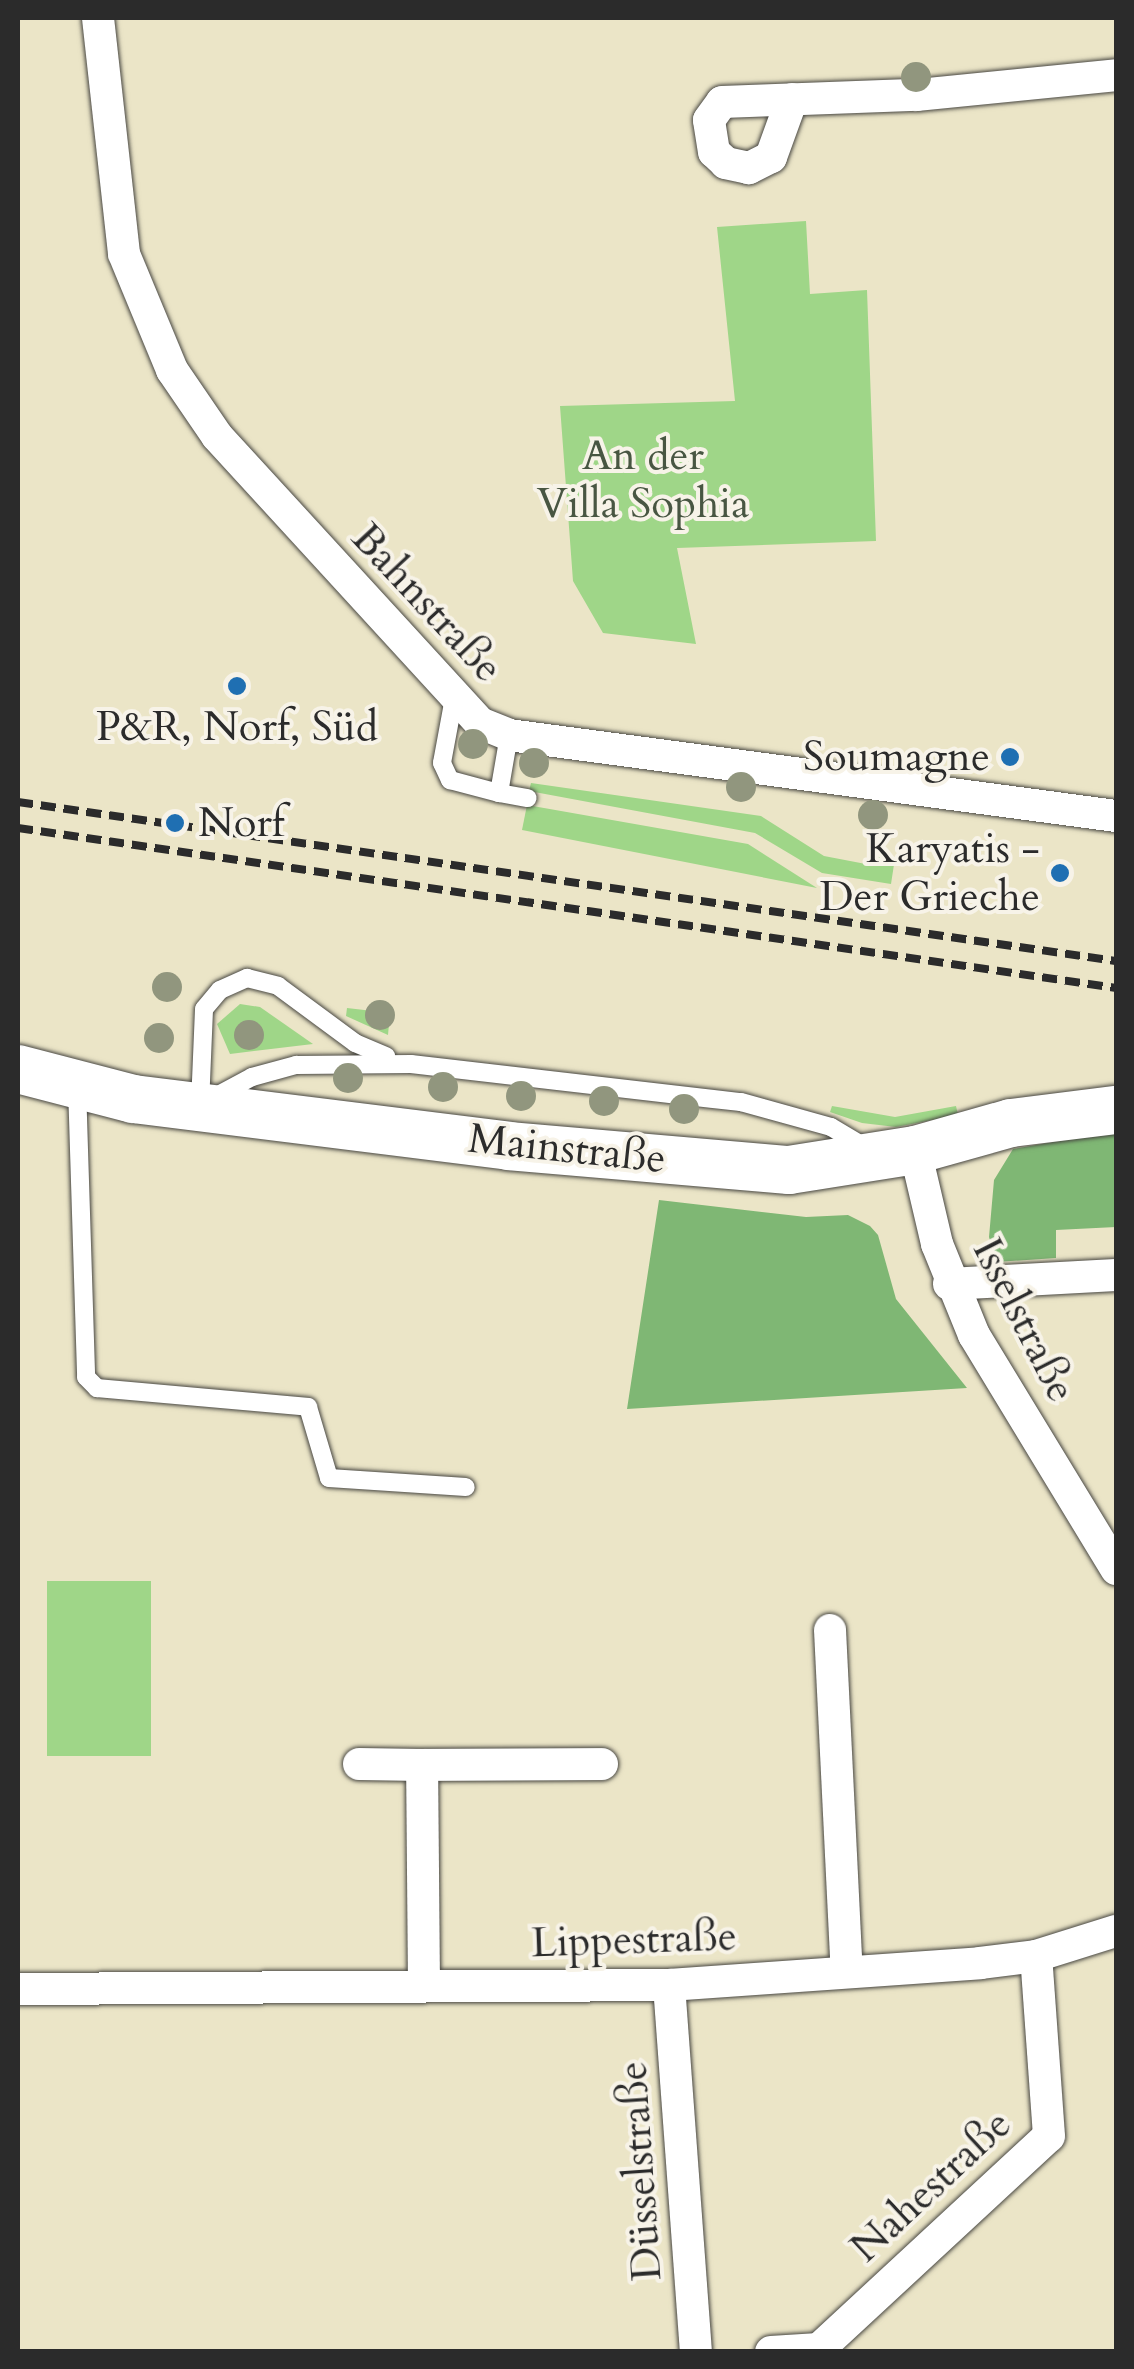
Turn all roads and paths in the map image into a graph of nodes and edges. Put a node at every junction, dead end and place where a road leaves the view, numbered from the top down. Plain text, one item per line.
1 (98, 18) edge
2 (1116, 75) edge
3 (792, 99) dead end
4 (454, 698) junction
5 (509, 735) junction
6 (499, 793) junction
7 (528, 798) dead end
8 (1116, 816) edge
9 (411, 1064) junction
10 (18, 1069) edge
11 (77, 1086) junction
12 (200, 1106) junction
13 (1116, 1110) edge
14 (898, 1154) junction
15 (1116, 1275) edge
16 (949, 1284) junction
17 (466, 1487) dead end
18 (1116, 1568) edge
19 (830, 1630) dead end
20 (359, 1764) dead end
21 (602, 1764) dead end
22 (422, 1765) junction
23 (1116, 1931) edge
24 (1036, 1956) junction
25 (848, 1972) junction
26 (424, 1985) junction
27 (669, 1985) junction
28 (18, 1990) edge
29 (696, 2352) edge
30 (771, 2352) edge

1 - 4 street, Bahnstraße
2 - 3 street
4 - 5 street, Bahnstraße
4 - 6 lane
5 - 6 lane
5 - 8 street, Bahnstraße
6 - 7 lane
9 - 12 lane
9 - 12 lane
9 - 14 lane
10 - 11 street, Mainstraße
11 - 12 street, Mainstraße
11 - 17 lane
12 - 14 street, Mainstraße
13 - 14 street, Mainstraße
14 - 16 street, Isselstraße
15 - 16 street
16 - 18 street, Isselstraße
19 - 25 street
20 - 22 street
21 - 22 street
22 - 26 street
23 - 24 street, Lippestraße
24 - 25 street, Lippestraße
24 - 30 street, Nahestraße
25 - 27 street, Lippestraße
26 - 27 street, Lippestraße
26 - 28 street, Lippestraße
27 - 29 street, Düsselstraße

